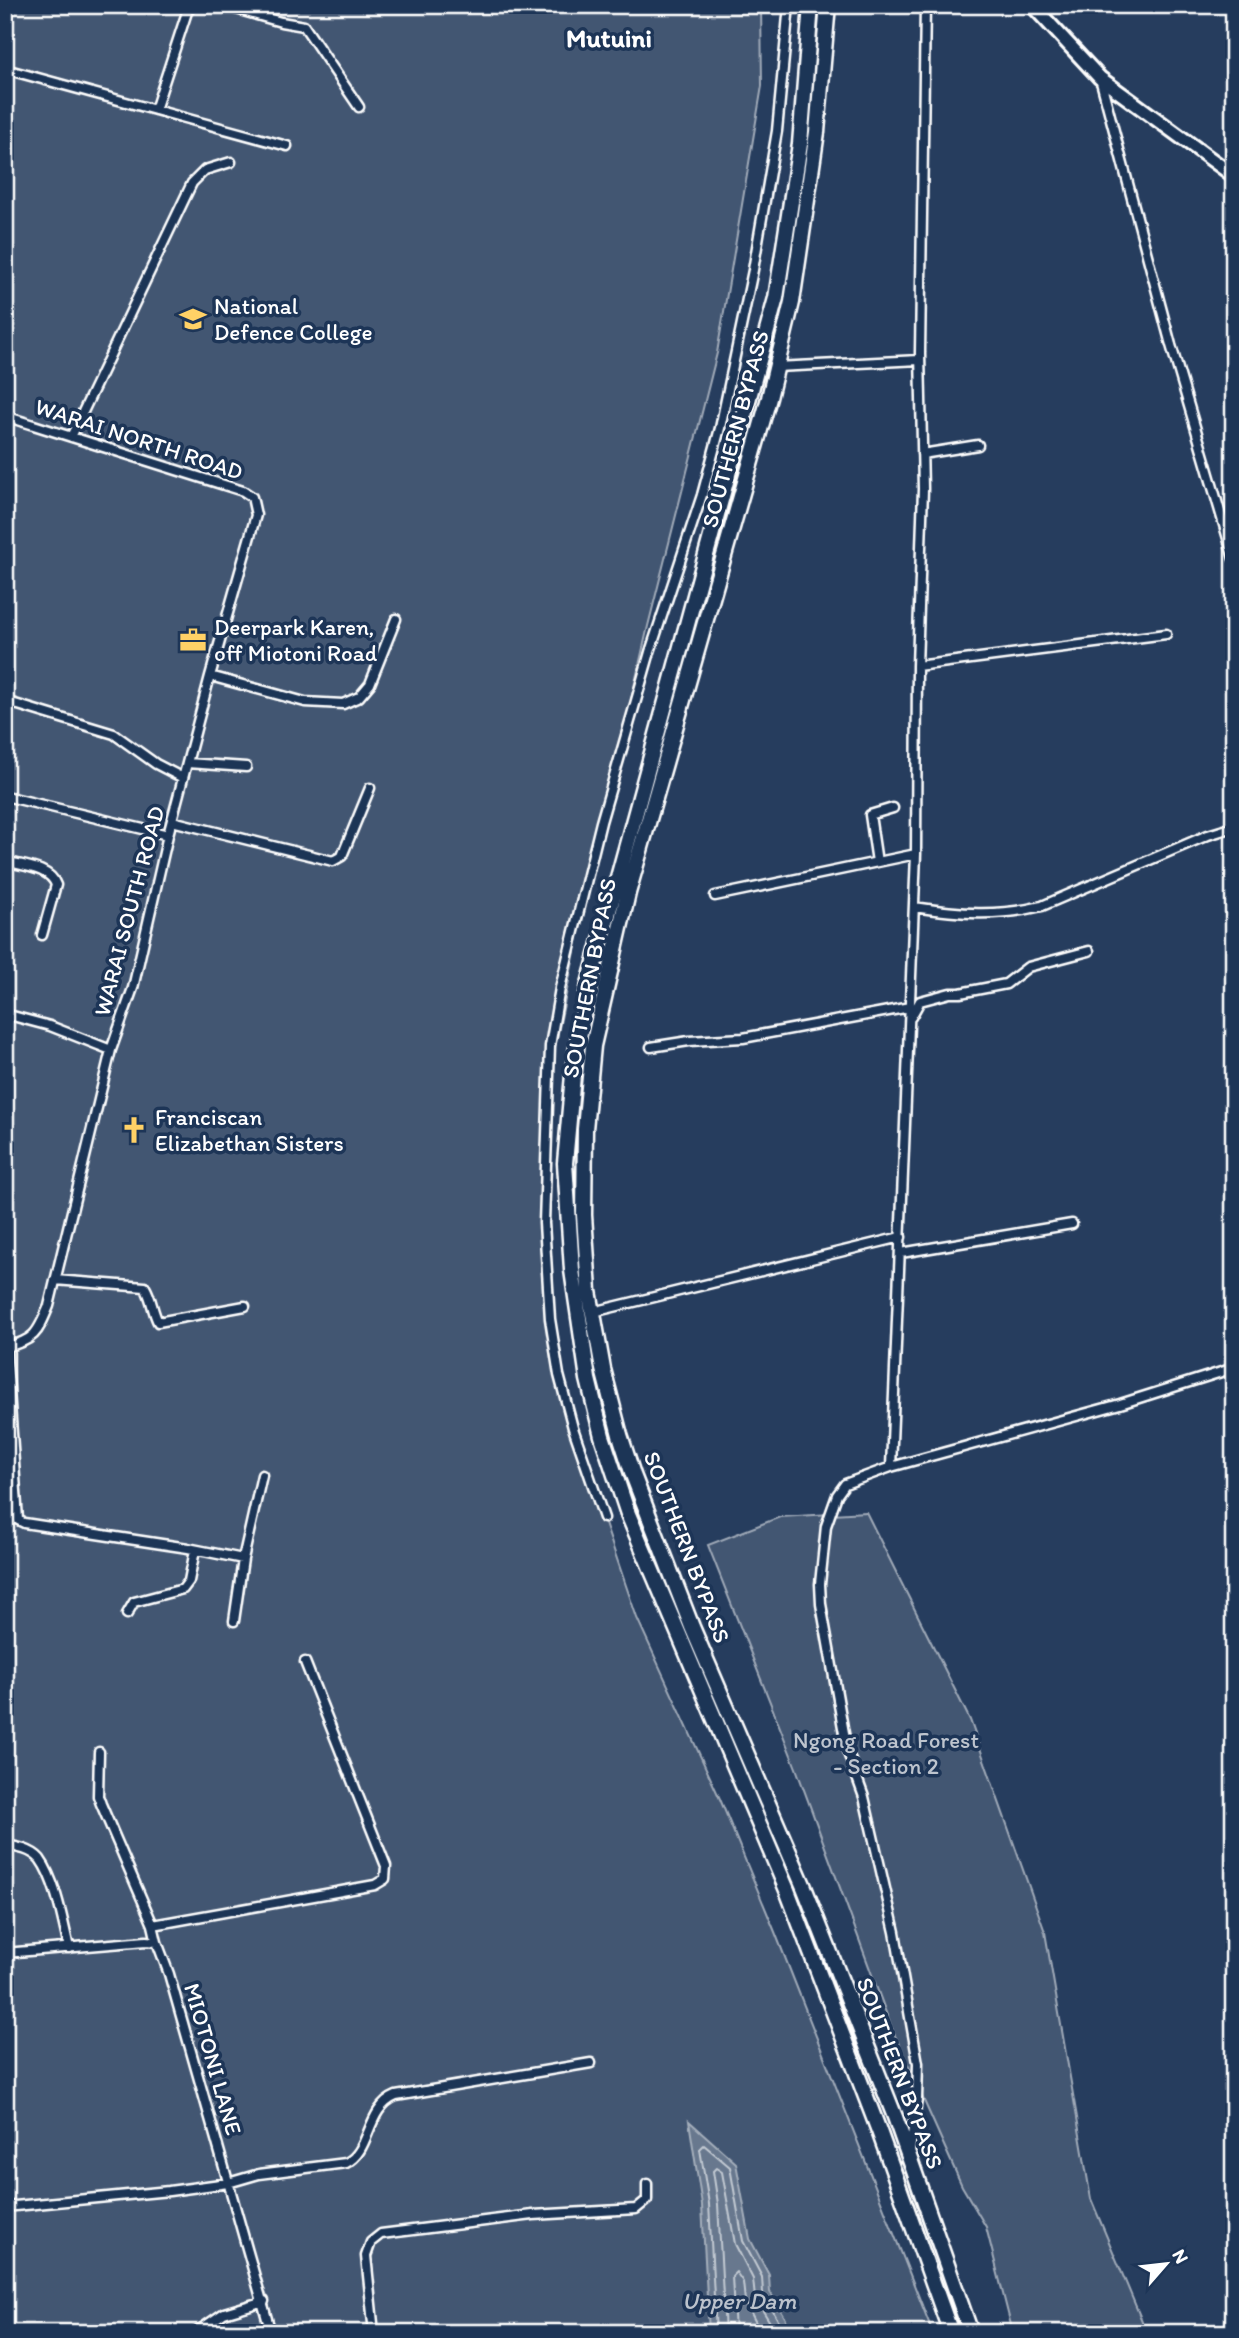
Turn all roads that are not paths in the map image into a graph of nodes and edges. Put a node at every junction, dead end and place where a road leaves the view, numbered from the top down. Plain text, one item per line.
1 (193, 5) edge
2 (222, 5) edge
3 (789, 5) edge
4 (810, 5) edge
5 (828, 5) edge
6 (925, 5) edge
7 (1032, 5) edge
8 (5, 69) edge
9 (1100, 78) junction
10 (359, 107) dead end
11 (155, 110) junction
12 (287, 146) dead end
13 (231, 162) dead end
14 (1234, 176) edge
15 (920, 359) junction
16 (776, 367) junction
17 (5, 416) edge
18 (71, 437) junction
19 (978, 445) dead end
20 (922, 454) junction
21 (256, 506) joint
22 (1234, 559) edge
23 (396, 619) dead end
24 (1166, 634) dead end
25 (917, 666) junction
26 (210, 676) junction
27 (5, 701) edge
28 (187, 763) junction
29 (246, 767) dead end
30 (183, 778) junction
31 (370, 788) dead end
32 (5, 796) edge
33 (893, 808) dead end
34 (172, 821) junction
35 (1234, 827) edge
36 (168, 835) junction
37 (916, 854) junction
38 (5, 861) edge
39 (877, 862) junction
40 (715, 896) dead end
41 (914, 907) junction
42 (43, 934) dead end
43 (1089, 951) dead end
44 (910, 1007) junction
45 (5, 1014) edge
46 (910, 1020) junction
47 (651, 1047) dead end
48 (111, 1050) junction
49 (1072, 1224) dead end
50 (901, 1237) junction
51 (901, 1253) junction
52 (55, 1280) junction
53 (245, 1306) dead end
54 (593, 1312) junction
55 (6, 1347) edge
56 (1234, 1367) edge
57 (891, 1467) junction
58 (262, 1475) dead end
59 (604, 1518) dead end
60 (195, 1550) junction
61 (243, 1559) junction
62 (127, 1615) dead end
63 (234, 1621) dead end
64 (305, 1662) dead end
65 (99, 1752) dead end
66 (5, 1846) edge
67 (153, 1925) junction
68 (157, 1942) junction
69 (69, 1948) junction
70 (5, 1953) edge
71 (591, 2063) dead end
72 (909, 2158) junction
73 (228, 2183) junction
74 (647, 2184) dead end
75 (5, 2207) edge
76 (264, 2301) junction
77 (195, 2333) edge
78 (271, 2333) edge
79 (374, 2333) edge
80 (951, 2333) edge
81 (971, 2333) edge

1 - 11 street
2 - 10 street
3 - 59 street
4 - 80 highway, SOUTHERN BYPASS
5 - 16 highway, SOUTHERN BYPASS
6 - 15 street
7 - 9 main road
8 - 11 street
9 - 14 main road
9 - 22 street
11 - 12 street
13 - 18 street
15 - 16 street
15 - 20 street
16 - 54 highway, SOUTHERN BYPASS
17 - 18 street, WARAI NORTH ROAD
18 - 21 street, WARAI NORTH ROAD
19 - 20 street
20 - 25 street
21 - 26 street, WARAI SOUTH ROAD
23 - 26 street
24 - 25 street
25 - 37 street
26 - 28 street, WARAI SOUTH ROAD
27 - 30 street
28 - 29 street
28 - 30 street, WARAI SOUTH ROAD
30 - 34 street, WARAI SOUTH ROAD
31 - 34 street
32 - 36 street
33 - 39 street
34 - 36 street, WARAI SOUTH ROAD
35 - 41 street
36 - 48 street, WARAI SOUTH ROAD
37 - 39 street
37 - 41 street
38 - 42 street
39 - 40 street
41 - 44 street
43 - 46 street
44 - 46 street
44 - 47 street
45 - 48 street
46 - 50 street
48 - 52 street, WARAI SOUTH ROAD
49 - 51 street
50 - 51 street
50 - 54 street
51 - 57 street
52 - 53 street
52 - 55 street, WARAI SOUTH ROAD
54 - 72 highway, SOUTHERN BYPASS
55 - 60 street
56 - 57 street
57 - 72 street
58 - 61 street
60 - 61 street
60 - 62 street
61 - 63 street
64 - 67 street
65 - 67 street, MIOTONI LANE
66 - 69 street
67 - 68 street, MIOTONI LANE
68 - 69 street
68 - 73 street, MIOTONI LANE
69 - 70 street
71 - 73 street
72 - 81 highway, SOUTHERN BYPASS
73 - 75 street
73 - 76 street, MIOTONI LANE
74 - 79 street
76 - 77 street
76 - 78 street, MIOTONI LANE

